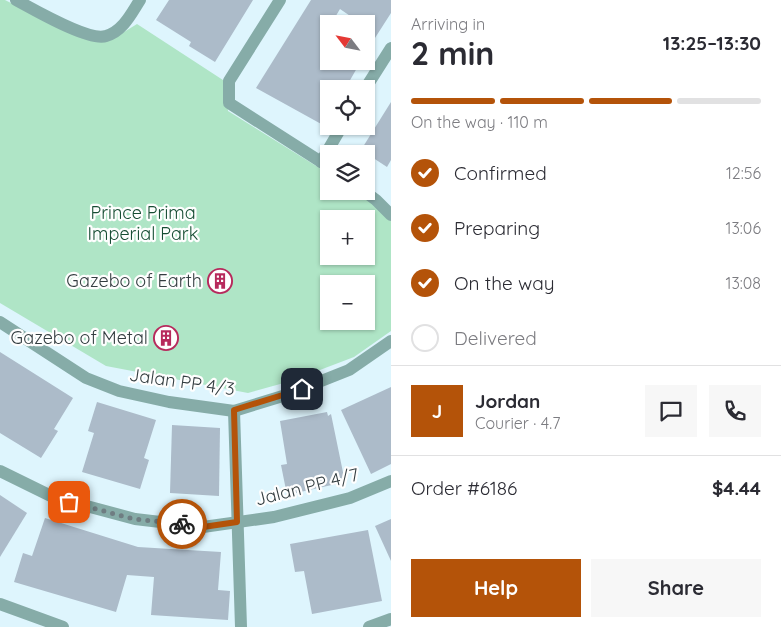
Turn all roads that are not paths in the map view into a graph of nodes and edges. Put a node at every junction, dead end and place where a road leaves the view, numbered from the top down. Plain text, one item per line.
1 (16, 0) edge
2 (140, 0) edge
3 (280, 0) edge
4 (391, 48) edge
5 (371, 80) edge
6 (320, 161) edge
7 (375, 199) edge
8 (391, 215) edge
9 (0, 322) edge
10 (391, 341) edge
11 (234, 410) junction
12 (0, 471) edge
13 (391, 481) edge
14 (237, 522) junction
15 (0, 604) edge
16 (391, 619) edge
17 (63, 627) edge
18 (241, 627) edge
19 (369, 627) edge

1 - 2 street
3 - 6 street
4 - 5 street
7 - 8 street
9 - 11 street, Jalan PP 4/3
10 - 11 street, Jalan PP 4/3
11 - 14 street
12 - 14 street, Jalan PP 4/7
13 - 14 street, Jalan PP 4/7
14 - 18 street
15 - 17 street
16 - 19 street

